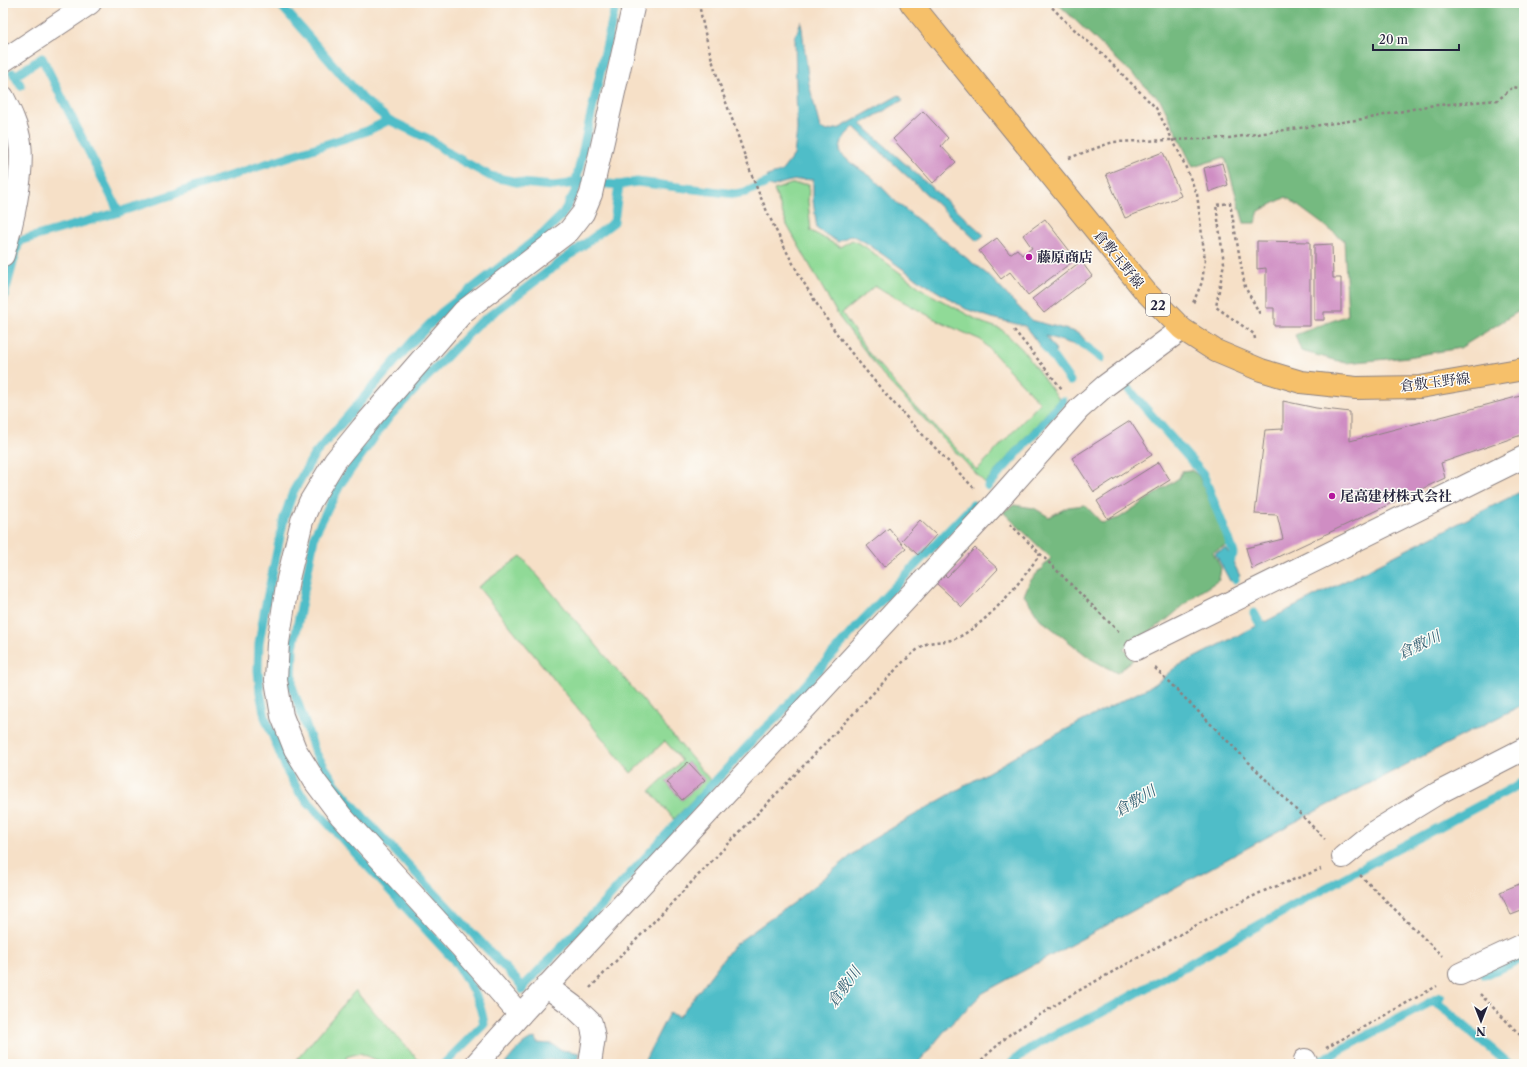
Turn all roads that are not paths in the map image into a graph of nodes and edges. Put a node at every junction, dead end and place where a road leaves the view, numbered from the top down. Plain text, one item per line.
1 (90, 3) edge
2 (634, 3) edge
3 (911, 3) edge
4 (3, 61) edge
5 (3, 97) edge
6 (3, 255) edge
7 (1182, 329) junction
8 (1524, 369) edge
9 (1524, 458) edge
10 (1138, 652) road end
11 (1524, 748) edge
12 (1343, 857) road end
13 (1524, 944) edge
14 (1460, 974) road end
15 (546, 986) junction
16 (520, 1014) junction
17 (476, 1064) edge
18 (590, 1064) edge

1 - 4 street
2 - 16 street
3 - 7 main road, 倉敷玉野線 / 22
5 - 6 street
7 - 8 main road, 倉敷玉野線 / 22
7 - 15 street
9 - 10 street
11 - 12 street
13 - 14 street
15 - 16 street
15 - 18 street
16 - 17 street

